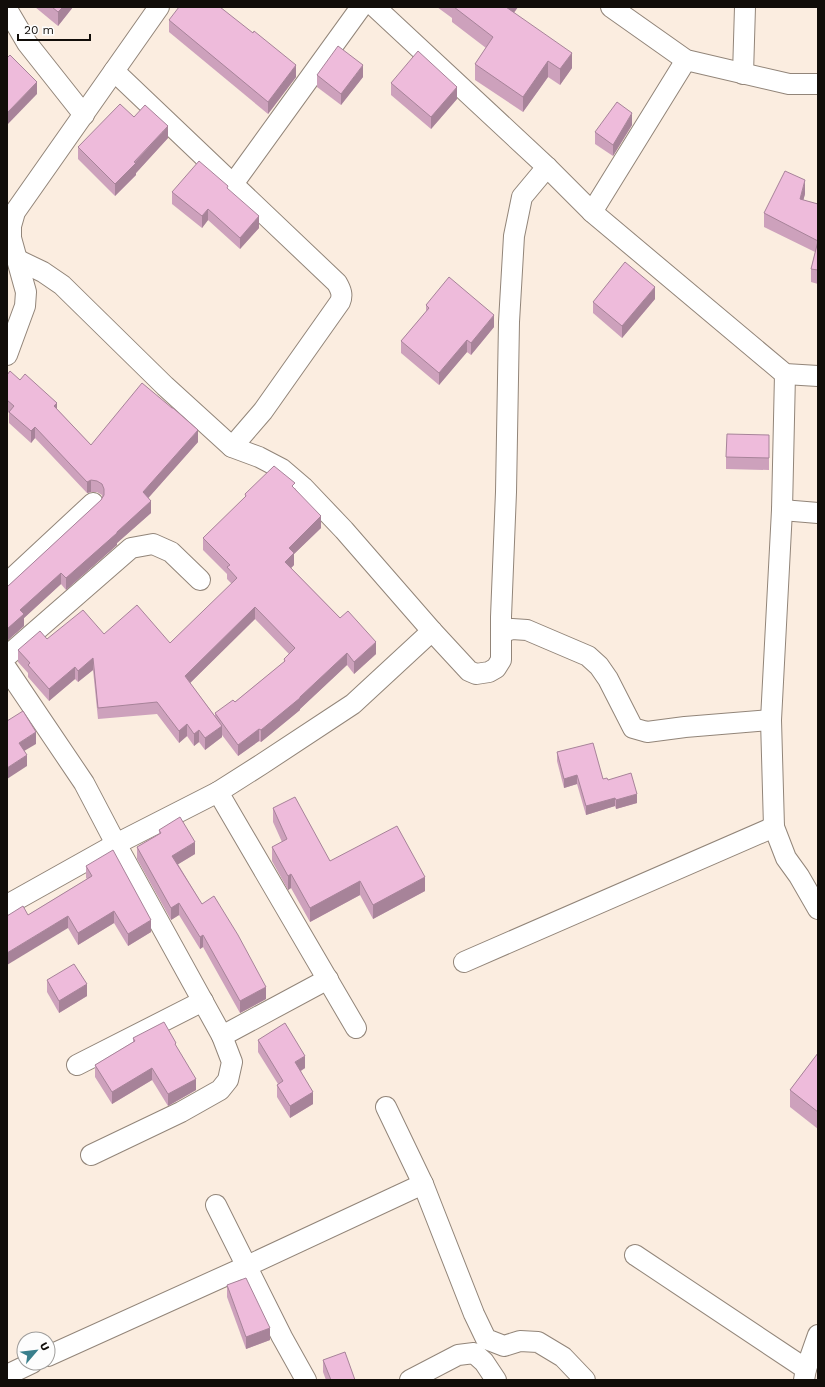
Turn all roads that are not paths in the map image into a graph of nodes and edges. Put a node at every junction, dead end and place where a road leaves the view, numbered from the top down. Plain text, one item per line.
1 (159, 7) edge
2 (361, 7) edge
3 (375, 7) edge
4 (612, 7) edge
5 (745, 7) edge
6 (7, 9) edge
7 (686, 60) junction
8 (114, 71) junction
9 (743, 74) junction
10 (818, 84) edge
11 (84, 115) junction
12 (547, 167) junction
13 (233, 184) junction
14 (592, 212) junction
15 (18, 260) junction
16 (7, 355) edge
17 (785, 374) junction
18 (818, 376) edge
19 (232, 447) junction
20 (93, 503) dead end
21 (782, 510) junction
22 (818, 513) edge
23 (200, 580) dead end
24 (7, 583) edge
25 (432, 631) junction
26 (501, 633) junction
27 (7, 656) edge
28 (7, 669) edge
29 (771, 720) junction
30 (218, 792) junction
31 (774, 827) junction
32 (116, 844) junction
33 (7, 905) edge
34 (818, 909) edge
35 (464, 962) dead end
36 (328, 979) junction
37 (203, 1001) junction
38 (356, 1028) dead end
39 (222, 1036) junction
40 (77, 1066) dead end
41 (386, 1107) dead end
42 (91, 1155) dead end
43 (423, 1184) junction
44 (216, 1205) dead end
45 (636, 1255) dead end
46 (247, 1266) junction
47 (818, 1335) edge
48 (520, 1341) junction
49 (56, 1352) edge
50 (484, 1362) junction
51 (805, 1374) edge
52 (306, 1380) edge
53 (410, 1380) edge
54 (496, 1380) edge
55 (585, 1380) edge

1 - 8 street
2 - 13 street
3 - 12 street
4 - 7 street
5 - 9 street
6 - 11 street
7 - 9 street
7 - 14 street
8 - 11 street
8 - 13 street
9 - 10 street
11 - 15 street
12 - 14 street
12 - 26 street
13 - 19 street
14 - 17 street
15 - 16 street
15 - 19 street
17 - 18 street
17 - 21 street
19 - 25 street
20 - 24 street
21 - 22 street
21 - 29 street
23 - 27 street
25 - 26 street
25 - 30 street
26 - 29 street
28 - 32 street
29 - 31 street
30 - 32 street
30 - 36 street
31 - 34 street
31 - 35 street
32 - 33 street
32 - 37 street
36 - 38 street
36 - 39 street
37 - 39 street
37 - 40 street
39 - 42 street
41 - 43 street
43 - 46 street
43 - 48 street
44 - 46 street
45 - 51 street
46 - 49 street
46 - 52 street
47 - 51 street
48 - 50 street
48 - 55 street
50 - 53 street
50 - 54 street

